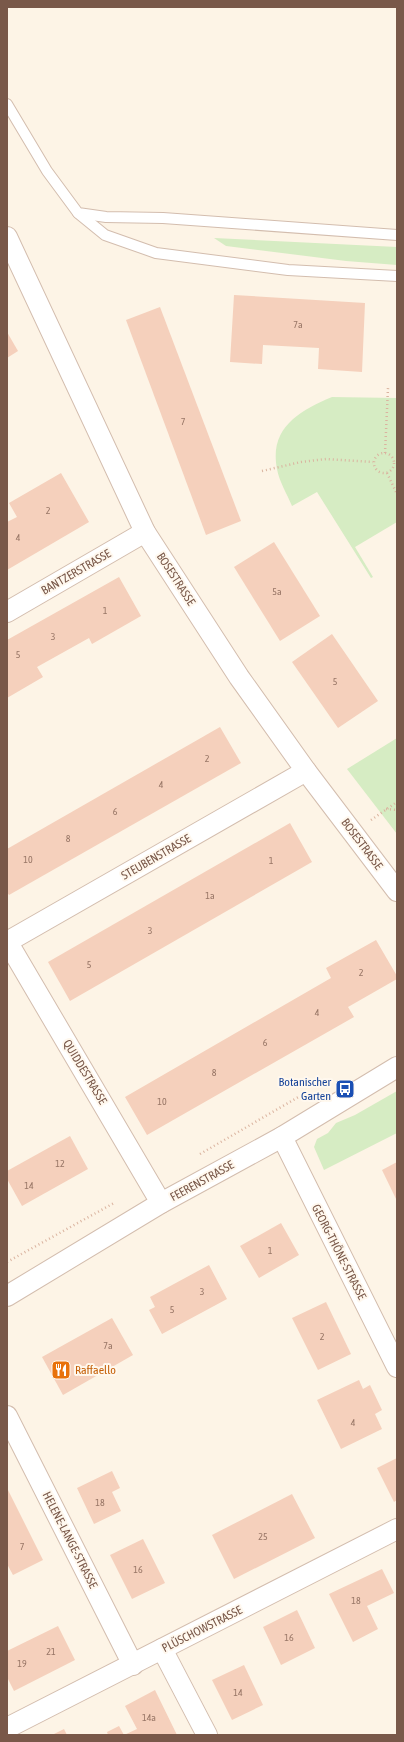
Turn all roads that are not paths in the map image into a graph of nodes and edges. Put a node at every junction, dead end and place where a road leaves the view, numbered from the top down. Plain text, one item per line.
1 (7, 104) edge
2 (78, 213) junction
3 (397, 234) edge
4 (7, 237) edge
5 (14, 271) edge
6 (397, 276) edge
7 (145, 532) junction
8 (7, 612) edge
9 (306, 771) junction
10 (397, 891) edge
11 (7, 942) edge
12 (397, 1067) edge
13 (282, 1137) junction
14 (161, 1203) junction
15 (7, 1296) edge
16 (397, 1367) edge
17 (7, 1416) edge
18 (397, 1530) edge
19 (162, 1649) junction
20 (133, 1665) junction
21 (7, 1728) edge
22 (207, 1735) edge

1 - 2 lane
2 - 3 lane
2 - 6 lane
4 - 5 street, BOSESTRASSE
5 - 7 street, BOSESTRASSE
7 - 8 street, BANTZERSTRASSE
7 - 9 street, BOSESTRASSE
9 - 10 street, BOSESTRASSE
9 - 11 street, STEUBENSTRASSE
11 - 14 street, QUIDDESTRASSE
12 - 13 street, FEERENSTRASSE
13 - 14 street, FEERENSTRASSE
13 - 16 street, GEORG-THÖNE-STRASSE
14 - 15 street, FEERENSTRASSE
17 - 20 street, HELENE-LANGE-STRASSE
18 - 19 street, PLÜSCHOWSTRASSE
19 - 20 street, PLÜSCHOWSTRASSE
19 - 22 street
20 - 21 street, PLÜSCHOWSTRASSE

